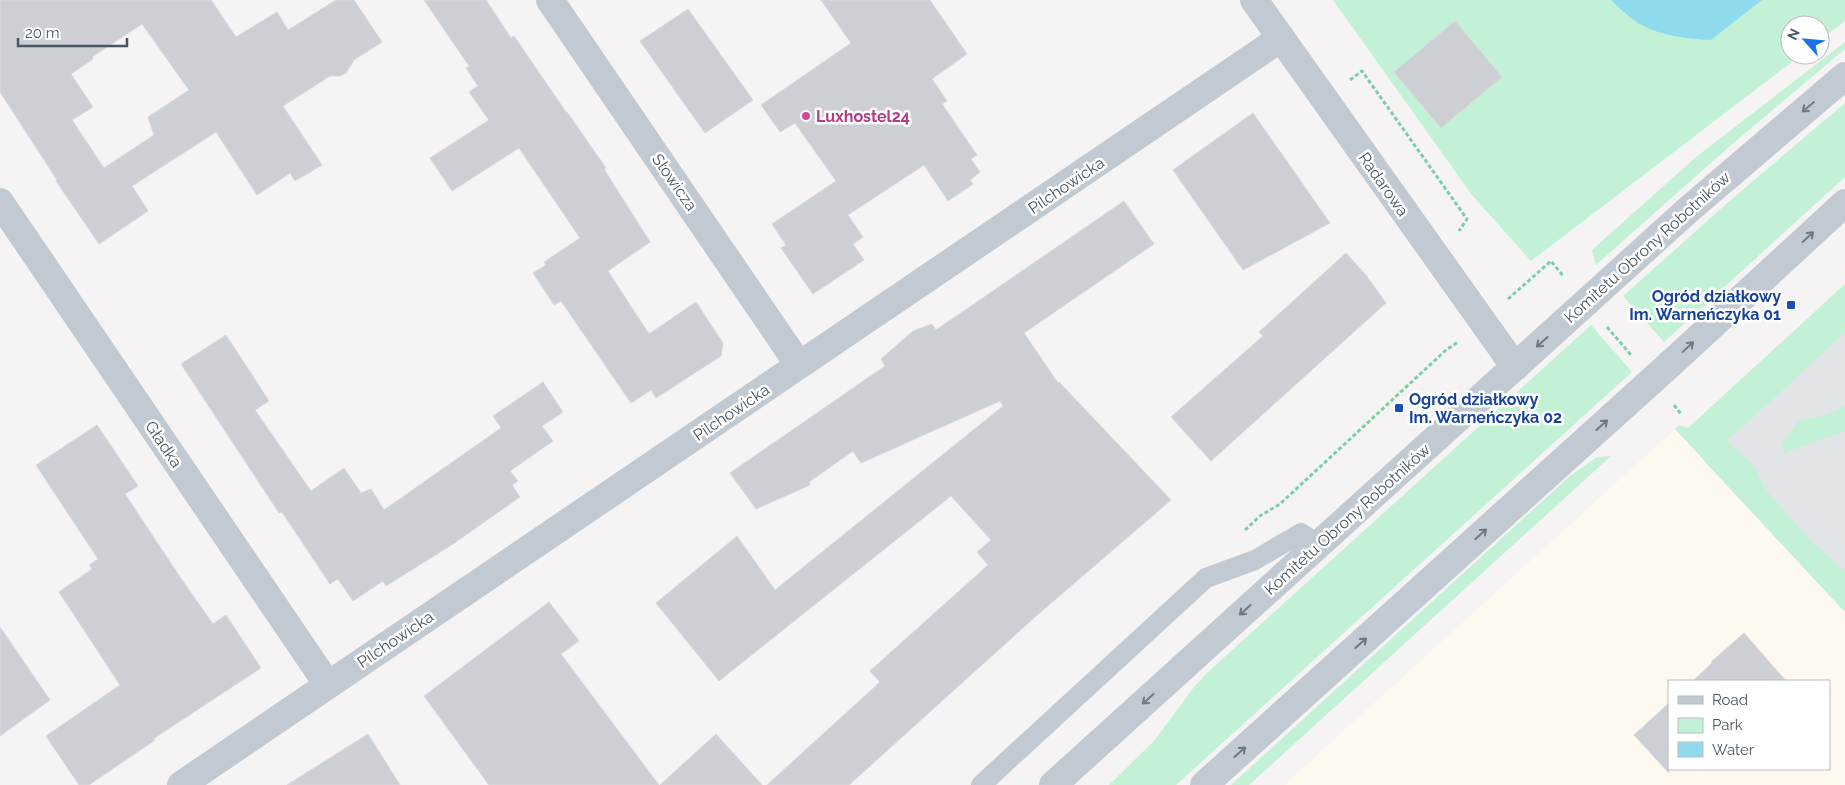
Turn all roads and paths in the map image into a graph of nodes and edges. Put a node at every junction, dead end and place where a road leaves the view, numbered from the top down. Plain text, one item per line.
1 (550, 0) edge
2 (1254, 0) edge
3 (1281, 38) junction
4 (1845, 76) edge
5 (1345, 84) dead end
6 (0, 202) edge
7 (1845, 203) edge
8 (1456, 233) dead end
9 (1567, 279) dead end
10 (1506, 301) dead end
11 (1605, 324) dead end
12 (1463, 339) dead end
13 (1634, 358) dead end
14 (799, 365) junction
15 (1515, 367) junction
16 (1673, 404) dead end
17 (1681, 414) dead end
18 (1241, 534) dead end
19 (1317, 544) junction
20 (328, 685) junction
21 (181, 785) edge
22 (981, 785) edge
23 (1053, 785) edge
24 (1204, 785) edge

1 - 14 street, Słowicza
2 - 3 street, Radarowa
3 - 14 street, Pilchowicka
3 - 15 street, Radarowa
4 -> 15 street, Komitetu Obrony Robotników
5 - 8 path
6 - 20 street, Gładka
24 -> 7 street
9 - 10 path
11 - 13 path
12 - 18 path
14 - 20 street, Pilchowicka
15 - 19 street, Komitetu Obrony Robotników
16 - 17 path
19 - 22 lane
19 -> 23 street, Komitetu Obrony Robotników
20 - 21 street, Pilchowicka

